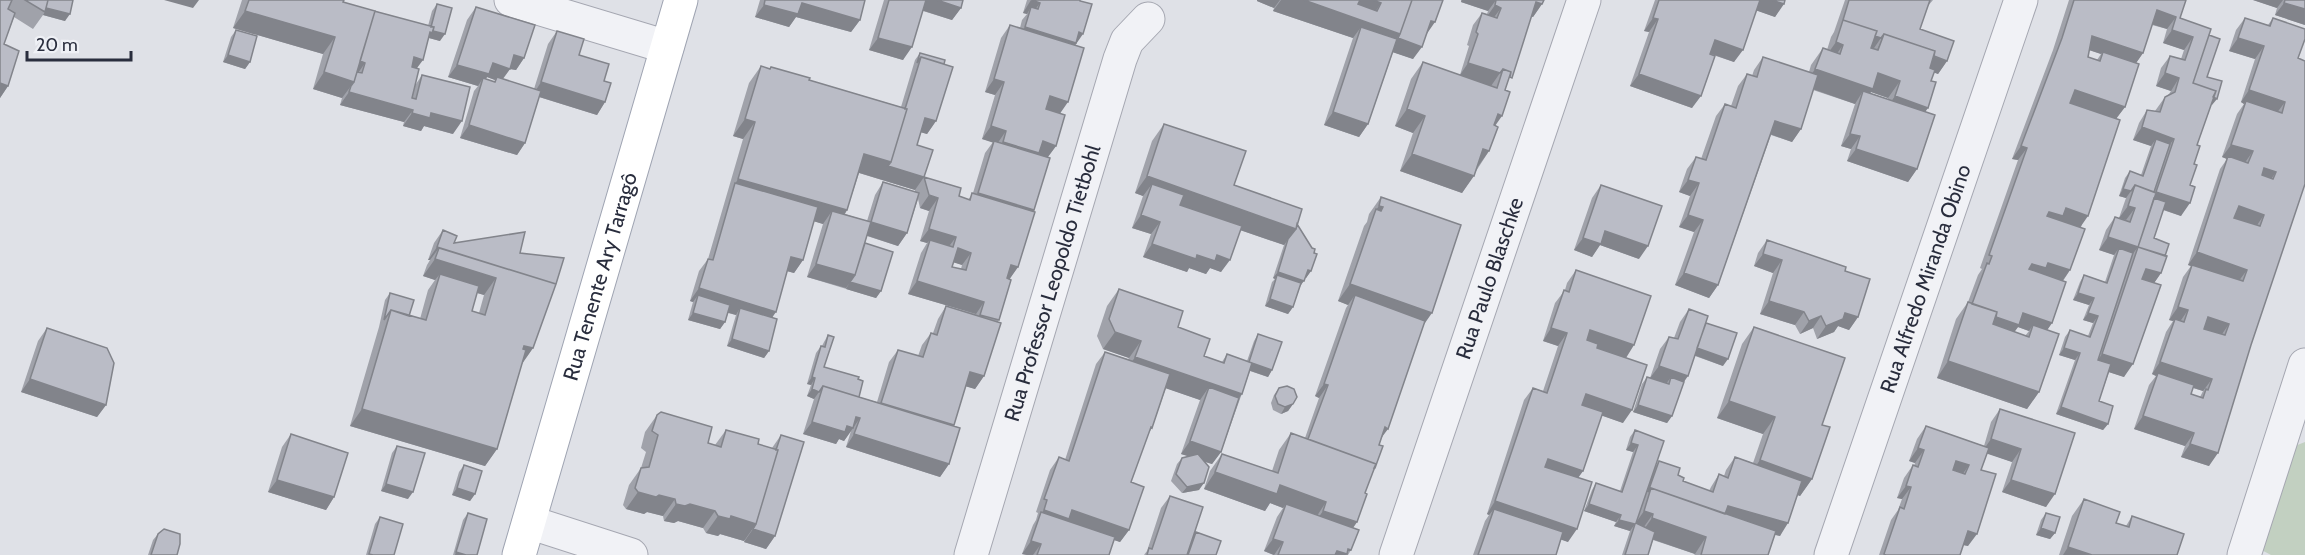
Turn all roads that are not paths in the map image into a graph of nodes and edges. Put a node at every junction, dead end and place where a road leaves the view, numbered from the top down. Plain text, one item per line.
1 (511, 0) edge
2 (681, 0) edge
3 (1584, 0) edge
4 (2021, 0) edge
5 (1148, 19) dead end
6 (667, 47) junction
7 (2305, 365) edge
8 (2293, 436) edge
9 (529, 522) junction
10 (519, 555) edge
11 (631, 555) edge
12 (971, 555) edge
13 (1396, 555) edge
14 (1831, 555) edge
15 (2244, 555) edge

1 - 6 street
2 - 6 main road, Rua Tenente Ary Tarragô
3 - 13 street, Rua Paulo Blaschke
4 - 14 street, Rua Alfredo Miranda Obino
5 - 12 street, Rua Professor Leopoldo Tietbohl
6 - 9 main road, Rua Tenente Ary Tarragô
7 - 8 street
8 - 15 street
9 - 10 main road, Rua Tenente Ary Tarragô
9 - 11 street

